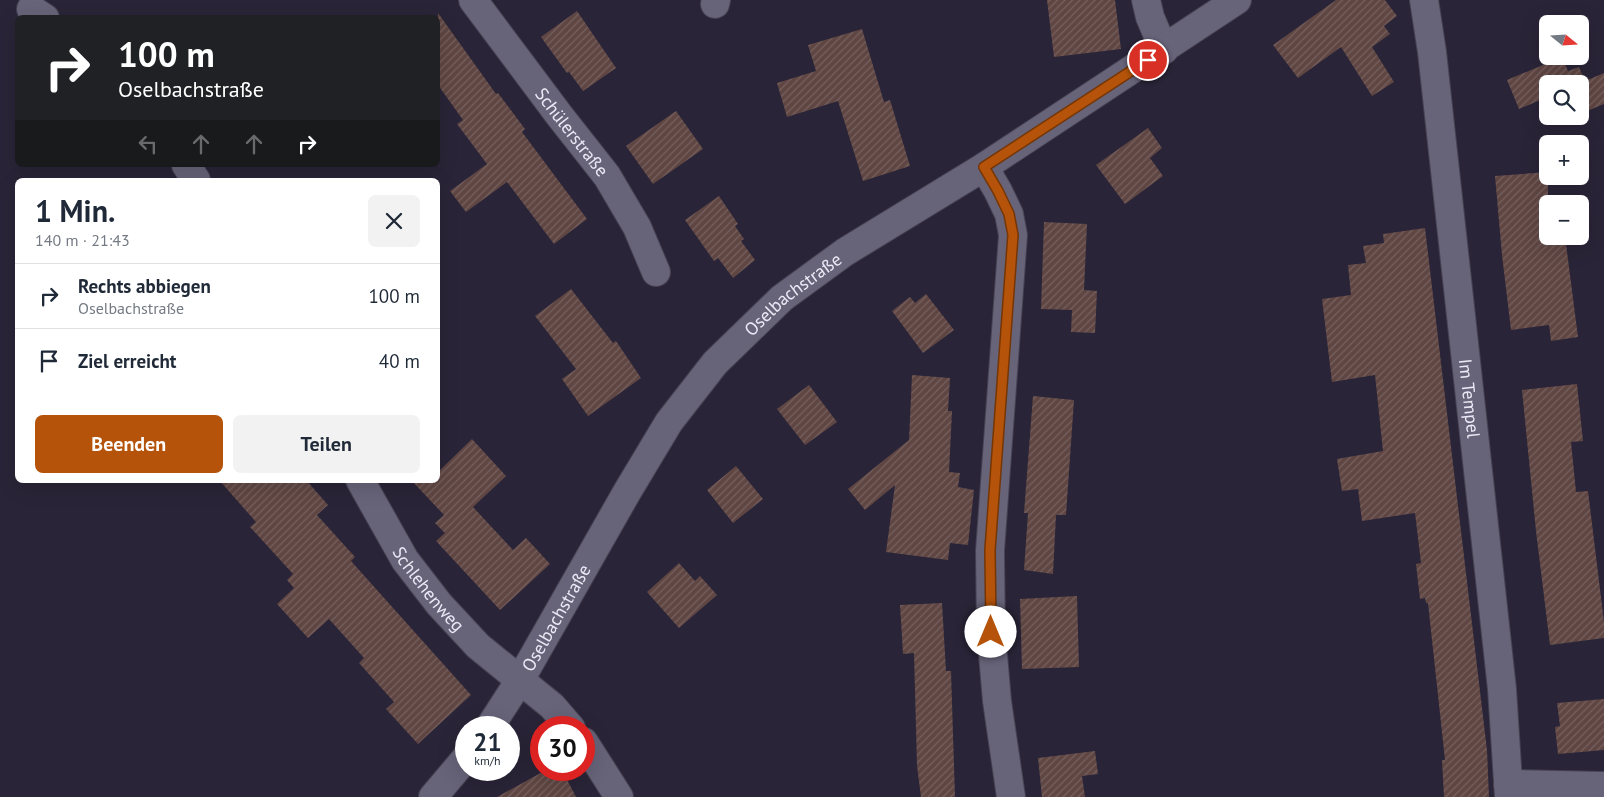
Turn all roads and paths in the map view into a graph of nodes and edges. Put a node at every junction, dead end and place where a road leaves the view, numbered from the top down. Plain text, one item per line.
1 (473, 0) edge
2 (1146, 0) edge
3 (1237, 0) edge
4 (1424, 0) edge
5 (1164, 50) junction
6 (187, 167) edge
7 (984, 167) junction
8 (195, 178) edge
9 (656, 272) dead end
10 (362, 483) edge
11 (520, 680) junction
12 (498, 716) edge
13 (561, 716) edge
14 (595, 759) edge
15 (455, 771) edge
16 (1604, 786) edge
17 (1509, 790) edge
18 (432, 797) edge
19 (619, 797) edge
20 (1011, 797) edge

1 - 9 street, Schülerstraße
2 - 5 street
3 - 5 street, Oselbachstraße
4 - 17 street, Im Tempel
5 - 7 street, Oselbachstraße
6 - 8 street
7 - 11 street, Oselbachstraße
7 - 20 street
10 - 11 street, Schlehenweg
11 - 12 street, Oselbachstraße
11 - 13 street, Schlehenweg
14 - 19 street
15 - 18 street
16 - 17 street

